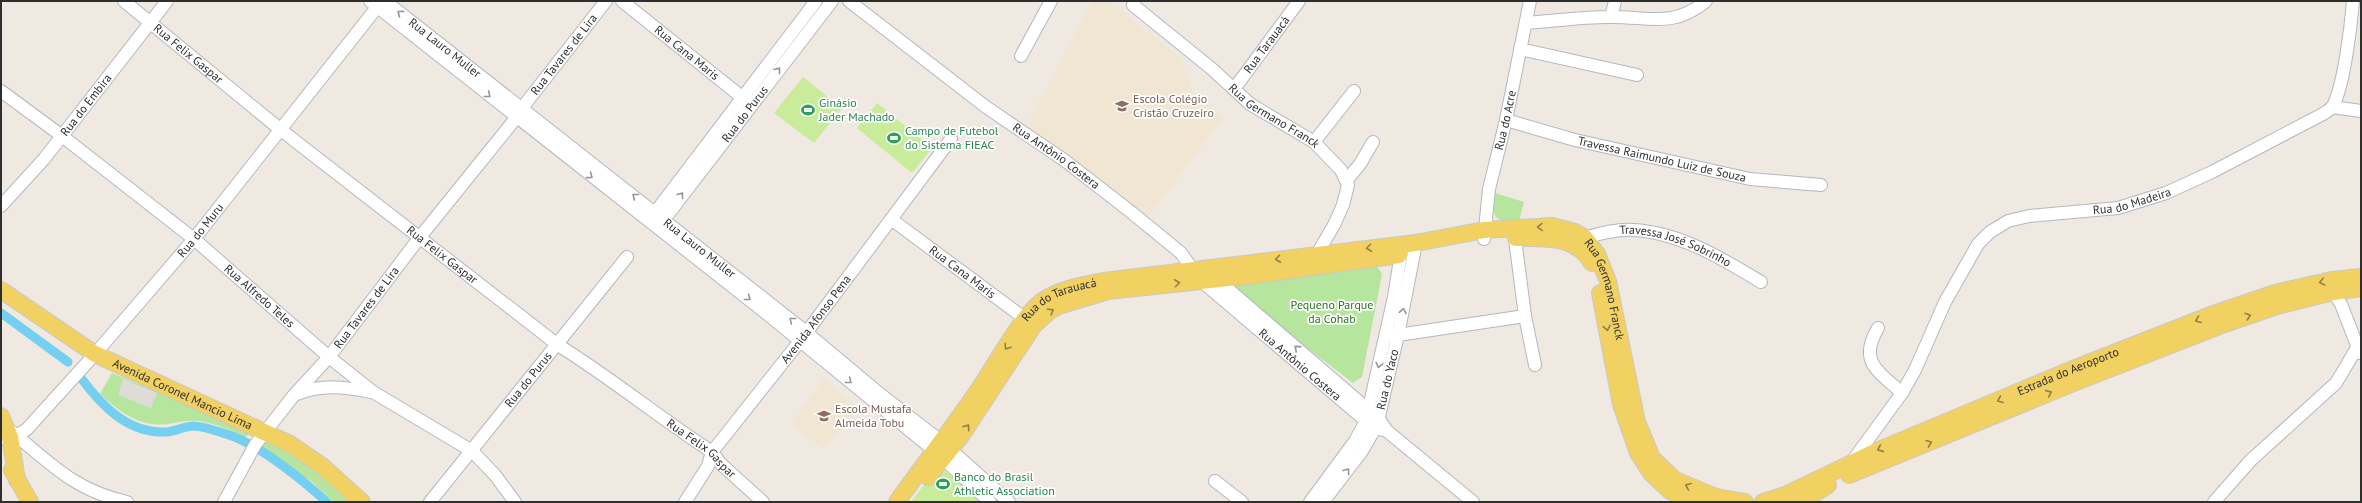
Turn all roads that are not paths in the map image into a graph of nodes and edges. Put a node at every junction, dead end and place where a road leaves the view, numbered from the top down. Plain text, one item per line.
1 (124, 1) edge
2 (167, 1) edge
3 (606, 1) edge
4 (622, 1) edge
5 (816, 1) edge
6 (832, 1) edge
7 (849, 1) edge
8 (1051, 1) edge
9 (1298, 1) edge
10 (1530, 1) edge
11 (1615, 1) edge
12 (1706, 1) edge
13 (2353, 1) edge
14 (379, 2) edge
15 (1133, 5) dead end
16 (1695, 5) edge
17 (1611, 16) junction
18 (151, 22) junction
19 (1526, 23) junction
20 (1520, 49) junction
21 (1021, 56) dead end
22 (1637, 75) dead end
23 (1234, 89) junction
24 (1, 91) edge
25 (1354, 91) dead end
26 (747, 101) junction
27 (2332, 107) junction
28 (2361, 111) edge
29 (519, 113) junction
30 (1506, 120) junction
31 (281, 130) junction
32 (62, 136) junction
33 (951, 139) dead end
34 (1314, 142) junction
35 (1373, 142) dead end
36 (1346, 180) junction
37 (1821, 185) dead end
38 (1, 206) edge
39 (891, 219) junction
40 (657, 220) junction
41 (1514, 233) junction
42 (1484, 234) junction
43 (420, 237) junction
44 (1585, 238) junction
45 (194, 239) junction
46 (1408, 248) junction
47 (627, 257) dead end
48 (1313, 261) junction
49 (1199, 270) junction
50 (2361, 277) edge
51 (1761, 282) dead end
52 (2361, 288) edge
53 (1, 290) edge
54 (2333, 292) junction
55 (1525, 316) junction
56 (1030, 323) junction
57 (1878, 328) dead end
58 (1398, 335) junction
59 (803, 336) junction
60 (1386, 336) junction
61 (558, 345) junction
62 (2359, 351) edge
63 (95, 354) junction
64 (329, 357) junction
65 (1535, 365) dead end
66 (1623, 382) junction
67 (373, 392) junction
68 (1902, 393) junction
69 (294, 395) junction
70 (1375, 422) junction
71 (6, 433) edge
72 (257, 443) junction
73 (943, 450) junction
74 (472, 451) junction
75 (712, 452) junction
76 (1850, 469) junction
77 (1827, 480) junction
78 (1215, 482) dead end
79 (1788, 499) edge
80 (1768, 501) edge
81 (30, 502) edge
82 (127, 502) edge
83 (224, 502) edge
84 (362, 502) edge
85 (430, 502) edge
86 (515, 502) edge
87 (686, 502) edge
88 (763, 502) edge
89 (897, 502) edge
90 (910, 502) edge
91 (990, 502) edge
92 (1009, 502) edge
93 (1242, 502) edge
94 (1310, 502) edge
95 (1323, 502) edge
96 (1473, 502) edge
97 (1695, 502) edge
98 (1745, 502) edge
99 (1802, 502) edge
100 (2214, 502) edge

1 - 18 street, Rua Felix Gaspar
2 - 18 street, Rua do Embira
3 - 29 street, Rua Tavares de Lira
4 - 26 street, Rua Cana Maris
5 - 26 street, Rua do Purus
26 -> 6 street, Rua do Purus
7 - 49 street, Rua Antônio Costera
8 - 21 street
9 - 23 street, Rua Tarauacá
10 - 19 street, Rua do Acre
11 - 17 street
12 - 16 street
13 - 27 street
14 - 29 street, Rua Lauro Muller
14 - 31 street, Rua do Muru
15 - 23 street, Rua Germano Franck
16 - 17 street
17 - 19 street
18 - 31 street, Rua Felix Gaspar
18 - 32 street, Rua do Embira
19 - 20 street, Rua do Acre
20 - 22 street
20 - 30 street, Rua do Acre
23 - 34 street, Rua Germano Franck
24 - 32 street, Rua Alfredo Teles
25 - 34 street
26 - 40 street, Rua do Purus
27 - 28 street
27 - 68 street, Rua do Madeira
29 - 40 street, Rua Lauro Muller
29 - 43 street, Rua Tavares de Lira
30 - 37 street, Travessa Raimundo Luiz de Souza
30 - 42 street, Rua do Acre
31 - 43 street, Rua Felix Gaspar
31 - 45 street, Rua do Muru
32 - 38 street, Rua do Embira
32 - 45 street, Rua Alfredo Teles
33 - 39 street, Avenida Afonso Pena
34 - 36 street, Rua Germano Franck
35 - 36 street
36 - 48 street
39 - 56 street, Rua Cana Maris
39 - 59 street, Avenida Afonso Pena
40 - 59 street, Rua Lauro Muller
41 - 42 main road, Rua Germano Franck
44 -> 41 main road, Rua Germano Franck
41 - 55 street
41 -> 66 main road, Rua Germano Franck
42 - 46 main road, Rua Germano Franck
43 - 61 street, Rua Felix Gaspar
43 - 64 street, Rua Tavares de Lira
44 - 51 street, Travessa José Sobrinho
44 - 66 main road, Rua Germano Franck
45 - 63 street, Rua do Muru
45 - 64 street, Rua Alfredo Teles
46 - 48 main road, Rua Germano Franck
58 -> 46 street, Rua do Yaco
46 - 60 street, Rua do Yaco
47 - 61 street, Rua do Purus
48 - 49 main road, Rua do Tarauacá
49 - 56 main road, Rua do Tarauacá
49 - 70 street, Rua Antônio Costera
50 -> 76 main road, Estrada do Aeroporto
52 - 54 main road, Estrada do Aeroporto
53 - 63 main road, Avenida Coronel Mancio Lima
54 - 62 street
76 -> 54 main road, Estrada do Aeroporto
55 - 58 street
55 - 65 street
56 - 73 main road, Rua do Tarauacá
57 - 68 street
58 - 60 street
58 - 70 street, Rua do Yaco
59 - 73 street, Rua Lauro Muller
59 - 75 street, Avenida Afonso Pena
60 -> 70 street, Rua do Yaco
61 - 74 street, Rua do Purus
61 - 75 street, Rua Felix Gaspar
62 - 100 street
63 - 71 street, Rua do Muru
63 - 72 main road, Avenida Coronel Mancio Lima
64 - 67 street, Rua Alfredo Teles
64 - 69 street, Rua Tavares de Lira
66 - 97 main road, Rua Germano Franck
98 -> 66 main road, Rua Germano Franck
67 - 69 street
67 - 74 street, Rua Alfredo Teles
68 - 76 street, Rua do Madeira
69 - 72 street, Rua Tavares de Lira
70 - 94 street, Rua do Yaco
95 -> 70 street, Rua do Yaco
70 - 96 street, Rua Antônio Costera
71 - 81 main road
71 - 82 street
72 - 83 street, Rua Tavares de Lira
72 - 84 main road, Avenida Coronel Mancio Lima
73 - 89 main road, Rua do Tarauacá
73 - 90 main road, Rua do Tarauacá
73 - 91 street, Rua Lauro Muller
73 - 92 street, Rua Lauro Muller
74 - 85 street, Rua do Purus
74 - 86 street, Rua Alfredo Teles
75 - 87 street, Avenida Afonso Pena
75 - 88 street, Rua Felix Gaspar
76 - 77 main road, Estrada do Aeroporto
77 - 79 main road, Estrada do Aeroporto
77 - 99 main road, Estrada do Aeroporto
78 - 93 street
79 - 80 main road

